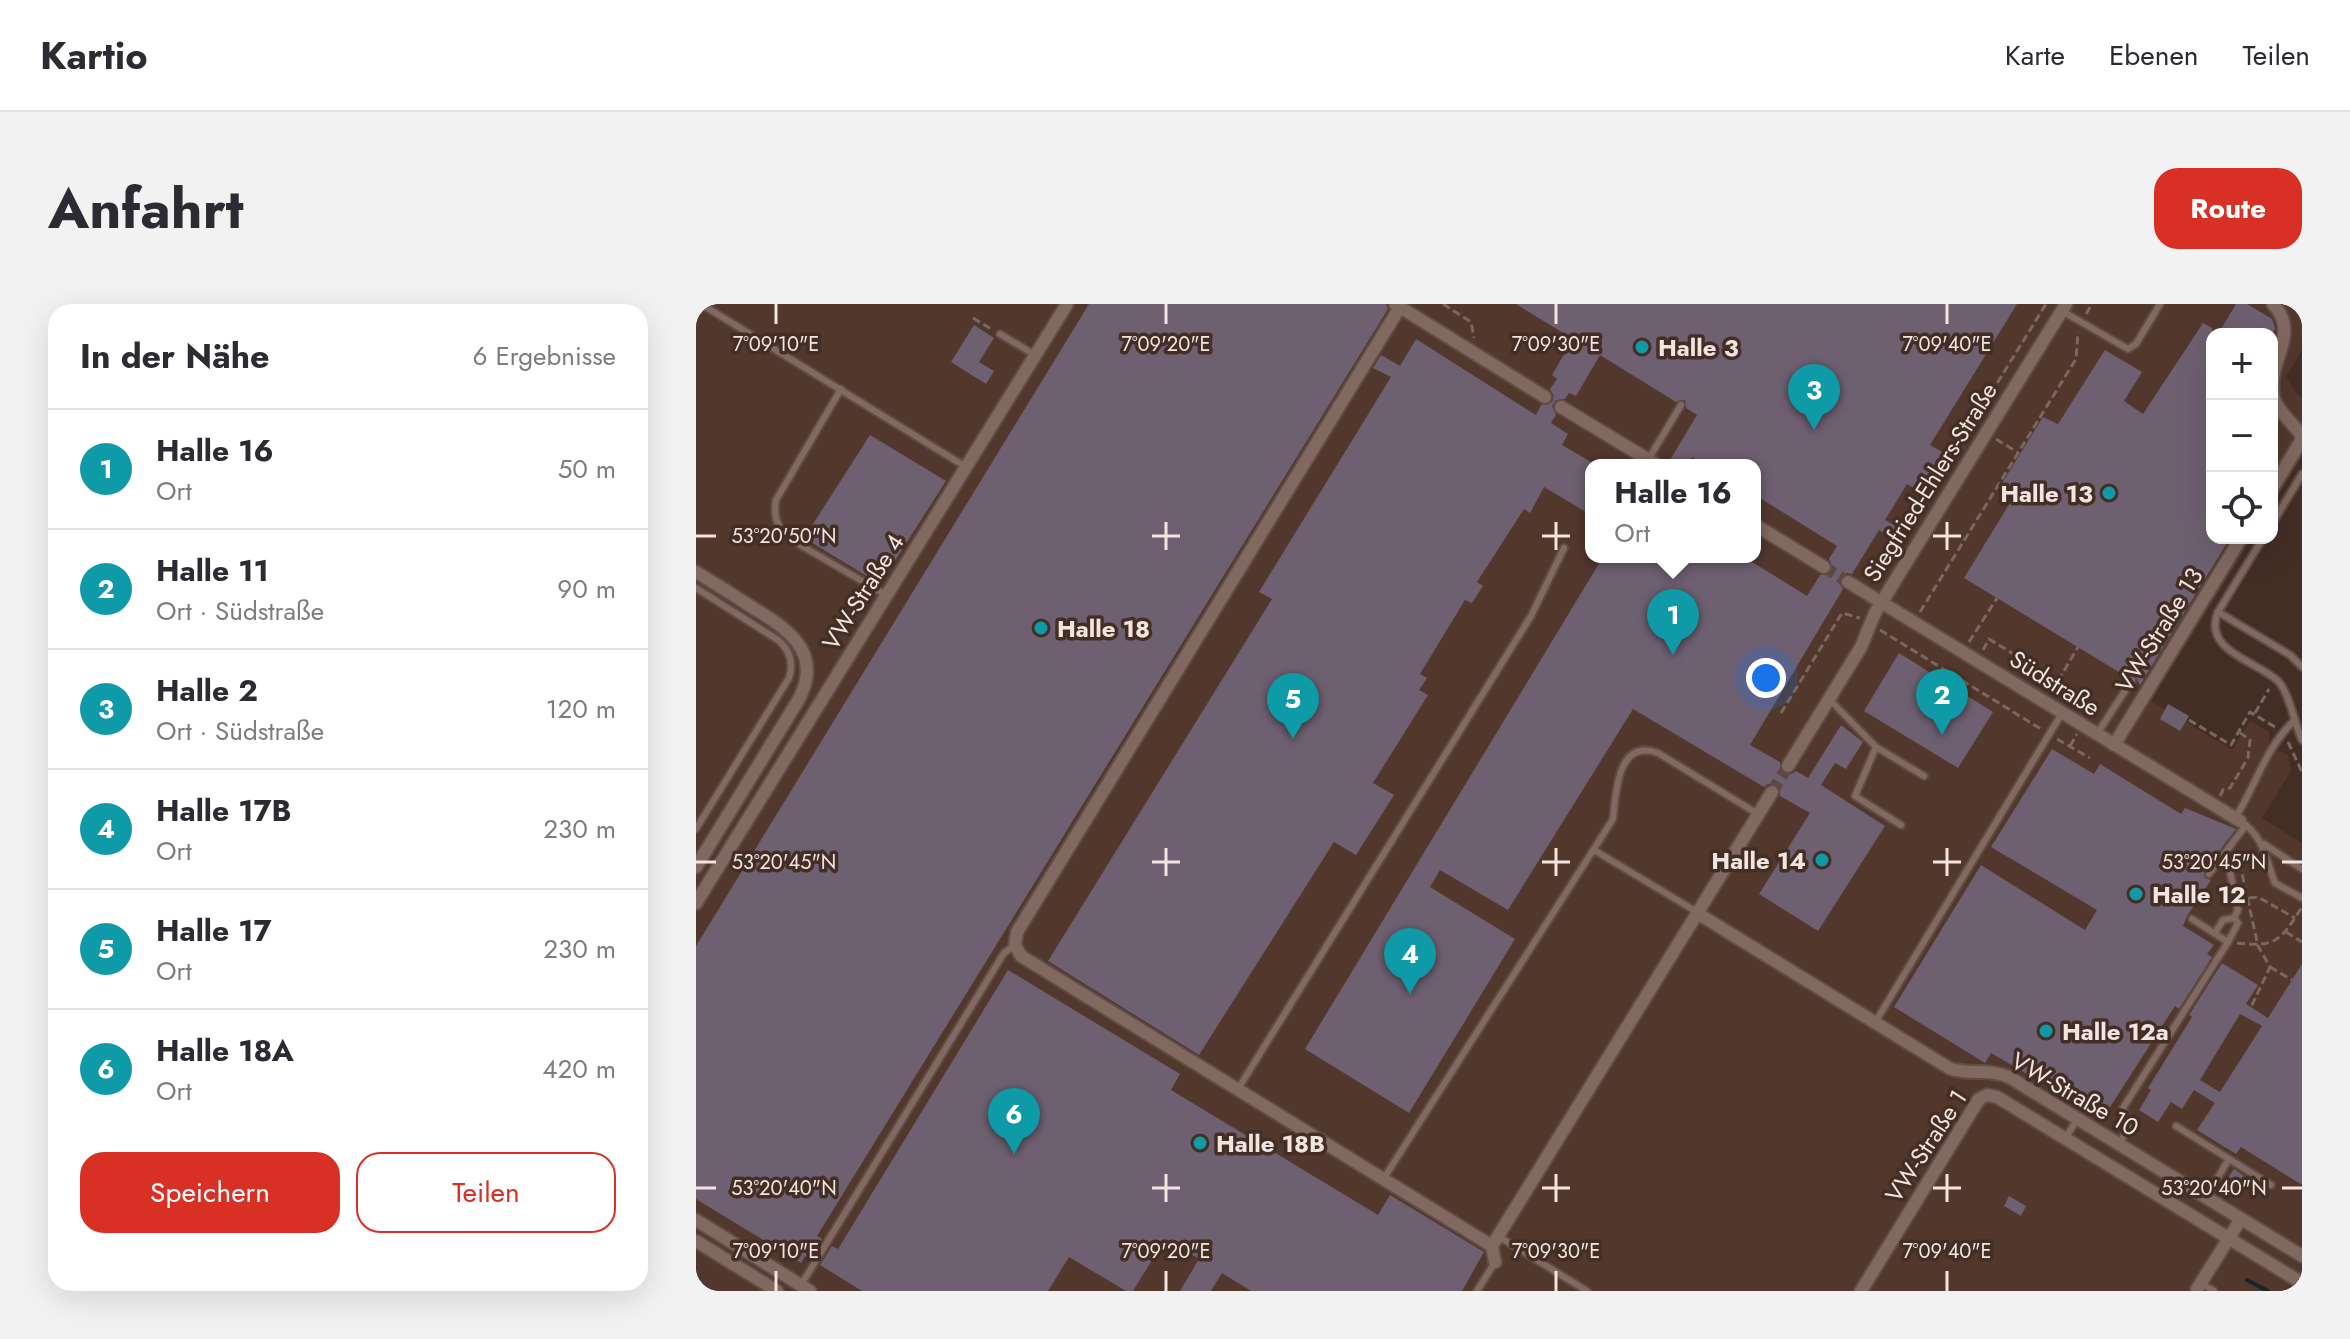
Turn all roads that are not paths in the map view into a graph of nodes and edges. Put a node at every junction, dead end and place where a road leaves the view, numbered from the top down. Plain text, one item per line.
1 (701, 304) edge
2 (1067, 304) edge
3 (2160, 304) edge
4 (2273, 304) edge
5 (1398, 306) edge
6 (2064, 308) edge
7 (1000, 334) road end
8 (1035, 355) junction
9 (841, 389) junction
10 (1545, 397) dead end
11 (1681, 405) dead end
12 (1561, 407) dead end
13 (1647, 459) edge
14 (1654, 459) edge
15 (966, 467) junction
16 (2302, 474) edge
17 (2278, 479) edge
18 (2278, 514) edge
19 (1761, 529) edge
20 (2237, 544) edge
21 (2259, 544) edge
22 (1564, 548) dead end
23 (1824, 567) tunnel mouth
24 (696, 572) edge
25 (1852, 578) tunnel mouth
26 (696, 588) edge
27 (886, 596) junction
28 (1882, 602) junction
29 (2218, 612) junction
30 (2302, 667) edge
31 (2132, 680) dead end
32 (1829, 699) junction
33 (2062, 713) junction
34 (2294, 721) junction
35 (2097, 734) junction
36 (2302, 740) edge
37 (2114, 745) junction
38 (1876, 747) junction
39 (1788, 766) tunnel mouth
40 (1924, 776) dead end
41 (1772, 792) tunnel mouth
42 (1758, 814) junction
43 (2240, 822) junction
44 (1901, 825) dead end
45 (696, 829) edge
46 (2258, 839) junction
47 (1594, 850) junction
48 (2226, 853) junction
49 (696, 867) edge
50 (2302, 869) edge
51 (2209, 874) dead end
52 (2302, 898) edge
53 (696, 903) edge
54 (1697, 913) junction
55 (2234, 918) junction
56 (2192, 919) dead end
57 (2215, 933) junction
58 (2228, 942) junction
59 (1015, 945) junction
60 (1875, 1023) junction
61 (1238, 1089) junction
62 (2078, 1119) junction
63 (2176, 1126) dead end
64 (2065, 1138) junction
65 (2119, 1144) junction
66 (2229, 1159) junction
67 (1384, 1178) junction
68 (2271, 1185) dead end
69 (2205, 1197) junction
70 (2241, 1219) junction
71 (696, 1220) edge
72 (2229, 1238) junction
73 (696, 1241) edge
74 (1495, 1241) junction
75 (2302, 1256) edge
76 (1495, 1262) joint
77 (2302, 1283) edge
78 (2198, 1286) joint
79 (806, 1288) edge
80 (777, 1291) edge
81 (1477, 1291) edge
82 (1587, 1291) edge
83 (1861, 1291) edge
84 (2214, 1291) edge

1 - 9 lane
2 - 8 street, VW-Straße 4
3 - 6 lane
4 - 17 street
5 - 10 street
5 - 59 street
6 - 28 street, Siegfried-Ehlers-Straße
7 - 8 lane
8 - 15 street, VW-Straße 4
9 - 15 lane
9 - 27 lane
11 - 14 lane
12 - 13 street
15 - 27 street, VW-Straße 4
16 - 18 lane
19 - 23 street
20 - 37 street, VW-Straße 13
21 - 29 lane
22 - 61 lane
24 - 49 street, VW-Straße 4
25 - 28 street, Südstraße
26 - 45 lane
27 - 53 street, VW-Straße 4
28 - 32 street
28 - 33 street, Südstraße
29 - 30 lane
29 - 34 lane
31 - 35 lane
32 - 38 lane
32 - 39 street
33 - 35 street, Südstraße
33 - 60 lane
34 - 36 lane
34 - 43 lane
35 - 37 street, Südstraße
37 - 43 street, Südstraße
38 - 40 lane
38 - 44 lane
41 - 42 street
42 - 47 lane
42 - 54 street
43 - 46 lane
43 - 48 lane
46 - 50 lane
46 - 52 lane
47 - 54 lane
47 - 67 lane
48 - 51 lane
48 - 55 lane
54 - 60 street, VW-Straße 10
54 - 74 street
55 - 57 lane
55 - 58 lane
56 - 57 lane
57 - 58 lane
58 - 65 lane
59 - 61 street
59 - 79 lane
60 - 62 street, VW-Straße 10
61 - 67 street
62 - 64 lane
62 - 65 street, VW-Straße 10
63 - 66 lane
64 - 72 street, VW-Straße 1
64 - 83 street, VW-Straße 1
65 - 69 street, VW-Straße 10
66 - 68 lane
66 - 69 lane
67 - 74 street
69 - 70 street, VW-Straße 10
70 - 72 street
70 - 75 street, VW-Straße 10
71 - 79 street
72 - 77 street, VW-Straße 1
72 - 78 street
73 - 80 street
74 - 76 street
74 - 82 lane
76 - 81 lane
78 - 84 lane

